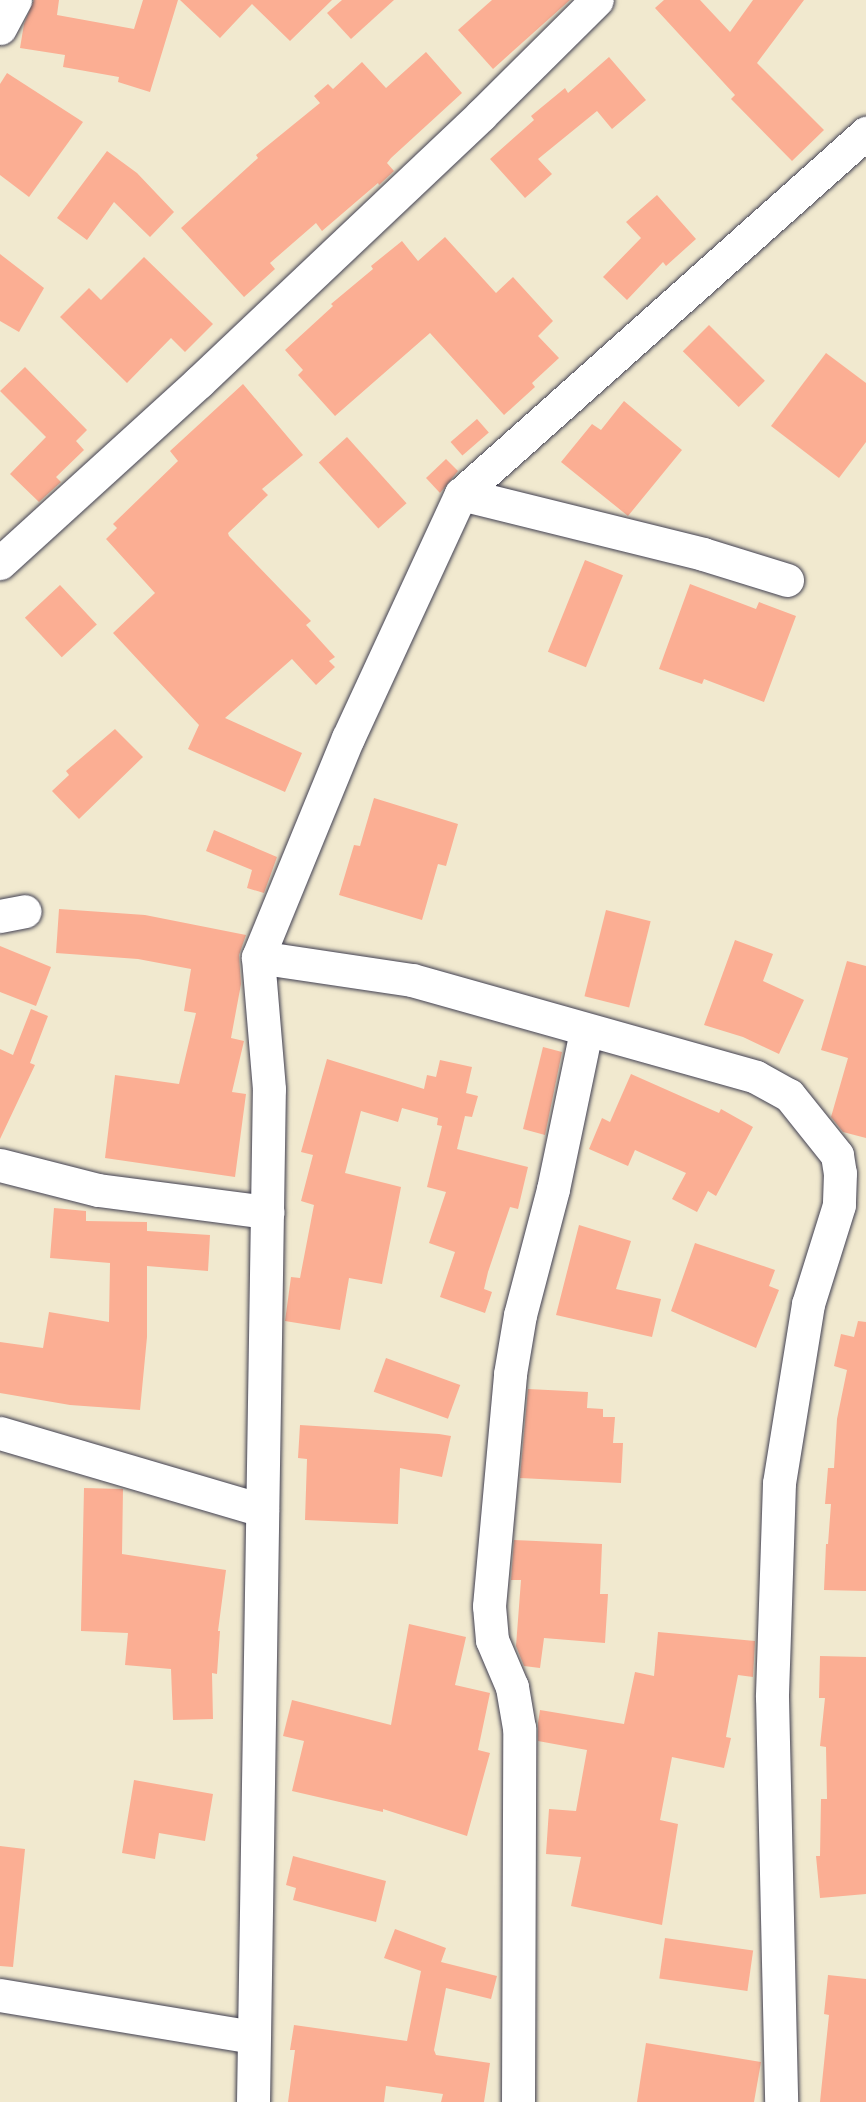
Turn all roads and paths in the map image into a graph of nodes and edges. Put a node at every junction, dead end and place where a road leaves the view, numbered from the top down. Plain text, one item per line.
1 (15, 0) edge
2 (597, 0) edge
3 (0, 28) edge
4 (866, 133) edge
5 (461, 494) junction
6 (0, 563) edge
7 (787, 580) dead end
8 (258, 957) junction
9 (586, 1031) junction
10 (0, 1165) edge
11 (268, 1212) junction
12 (0, 1433) edge
13 (262, 1510) junction
14 (0, 1995) edge
15 (254, 2037) junction
16 (253, 2102) edge
17 (518, 2102) edge
18 (780, 2102) edge

1 - 3 street
2 - 6 street
4 - 5 street
5 - 7 street
5 - 8 street
8 - 9 street
8 - 11 street
9 - 17 street
9 - 18 street
10 - 11 street
11 - 13 street
12 - 13 street
13 - 15 street
14 - 15 street
15 - 16 street

